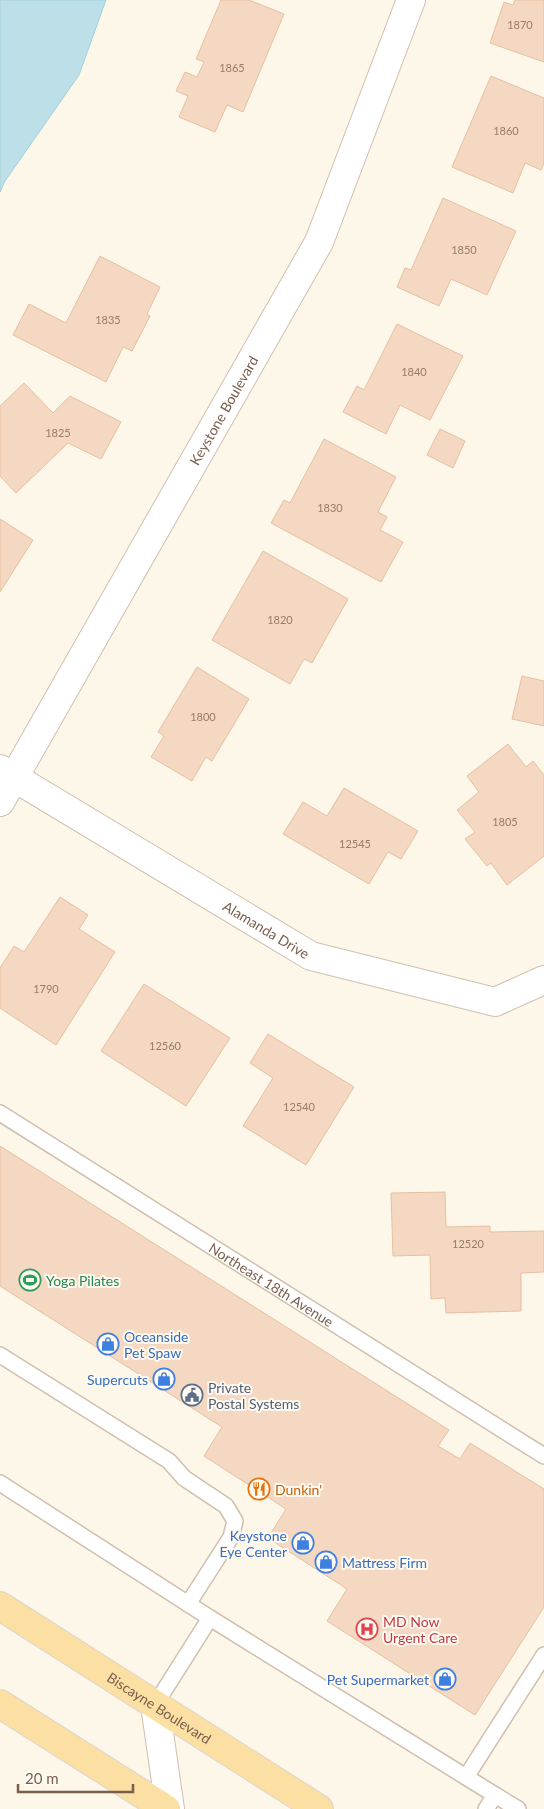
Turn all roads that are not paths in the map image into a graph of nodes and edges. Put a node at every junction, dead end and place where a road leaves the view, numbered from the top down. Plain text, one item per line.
1 (411, 0) edge
2 (7, 773) edge
3 (0, 802) edge
4 (544, 980) edge
5 (0, 1114) edge
6 (0, 1355) edge
7 (544, 1456) edge
8 (0, 1483) edge
9 (188, 1604) junction
10 (0, 1606) edge
11 (210, 1618) junction
12 (544, 1655) edge
13 (0, 1704) edge
14 (156, 1705) junction
15 (466, 1777) junction
16 (495, 1795) junction
17 (166, 1809) edge
18 (170, 1809) edge
19 (319, 1809) edge
20 (486, 1809) edge
21 (518, 1809) edge

1 - 2 street, Keystone Boulevard
2 - 3 street, Keystone Boulevard
2 - 4 street, Alamanda Drive
5 - 7 lane, Northeast 18th Avenue
6 - 9 lane
8 - 9 lane
9 - 11 lane
10 - 14 main road, Biscayne Boulevard
11 - 14 lane
11 - 15 lane
12 - 15 lane
13 - 17 main road
14 - 18 street
14 - 19 main road, Biscayne Boulevard
15 - 16 lane
16 - 20 lane
16 - 21 lane

